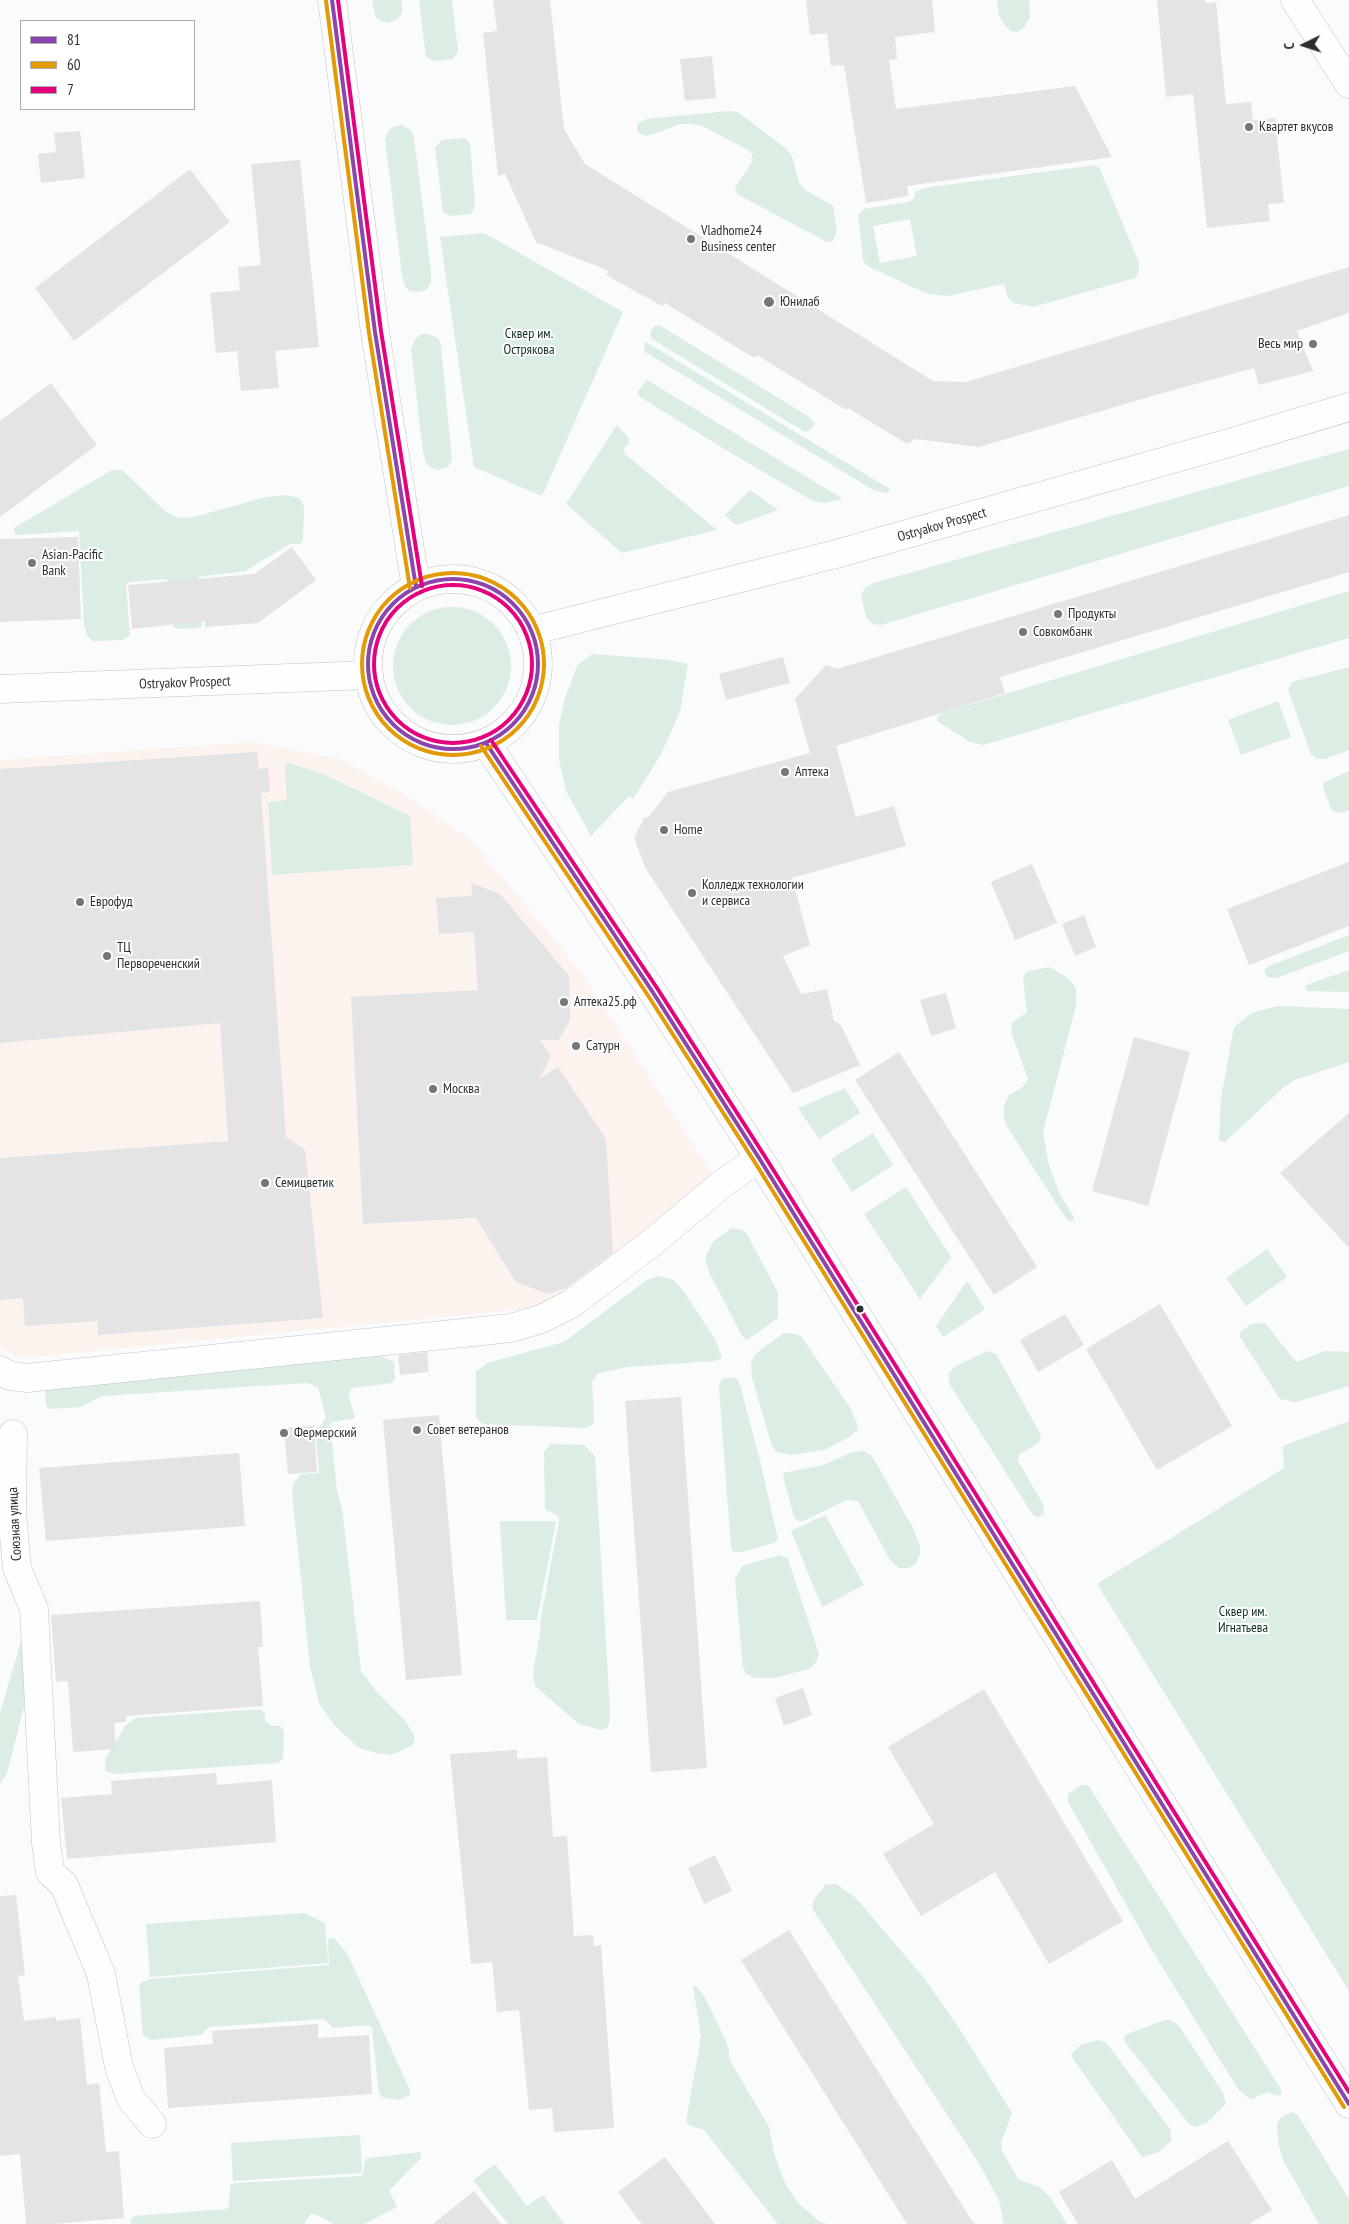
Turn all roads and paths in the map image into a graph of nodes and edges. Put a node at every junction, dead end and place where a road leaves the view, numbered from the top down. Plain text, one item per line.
1 (332, 0) edge
2 (1295, 0) edge
3 (1349, 84) edge
4 (1349, 407) edge
5 (416, 588) junction
6 (531, 631) junction
7 (369, 675) junction
8 (0, 689) edge
9 (486, 743) junction
10 (759, 1158) junction
11 (0, 1370) edge
12 (13, 1434) dead end
13 (1349, 2104) edge
14 (152, 2124) dead end

1 - 5 main road
2 - 3 main road
4 - 6 main road, Ostryakov Prospect
5 - 6 main road
5 - 7 main road
6 - 9 main road
7 - 8 main road, Ostryakov Prospect
7 - 9 main road
9 - 10 main road
10 - 11 main road
10 - 13 main road
12 - 14 main road, Союзная улица

